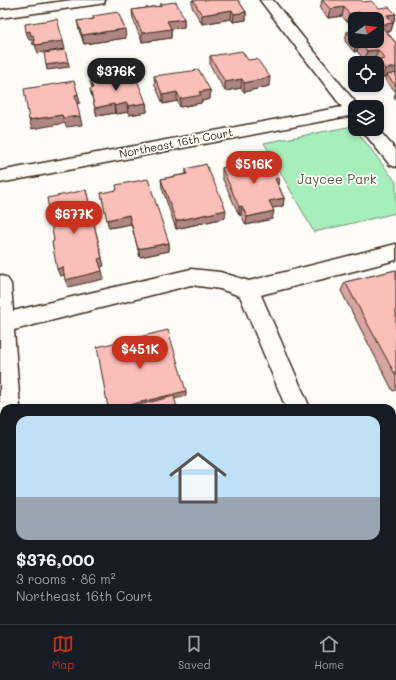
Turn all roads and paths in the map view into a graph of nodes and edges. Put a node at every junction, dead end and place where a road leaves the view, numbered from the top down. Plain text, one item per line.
1 (99, 0) edge
2 (266, 0) edge
3 (0, 14) edge
4 (348, 103) edge
5 (348, 112) edge
6 (375, 136) edge
7 (396, 161) edge
8 (0, 177) edge
9 (396, 252) edge
10 (0, 284) edge
11 (248, 290) junction
12 (2, 323) junction
13 (8, 404) edge
14 (296, 404) edge

1 - 3 street
2 - 4 street
5 - 8 street, Northeast 16th Court
6 - 7 street
9 - 11 street
10 - 12 street
11 - 12 street
11 - 14 street
12 - 13 street

